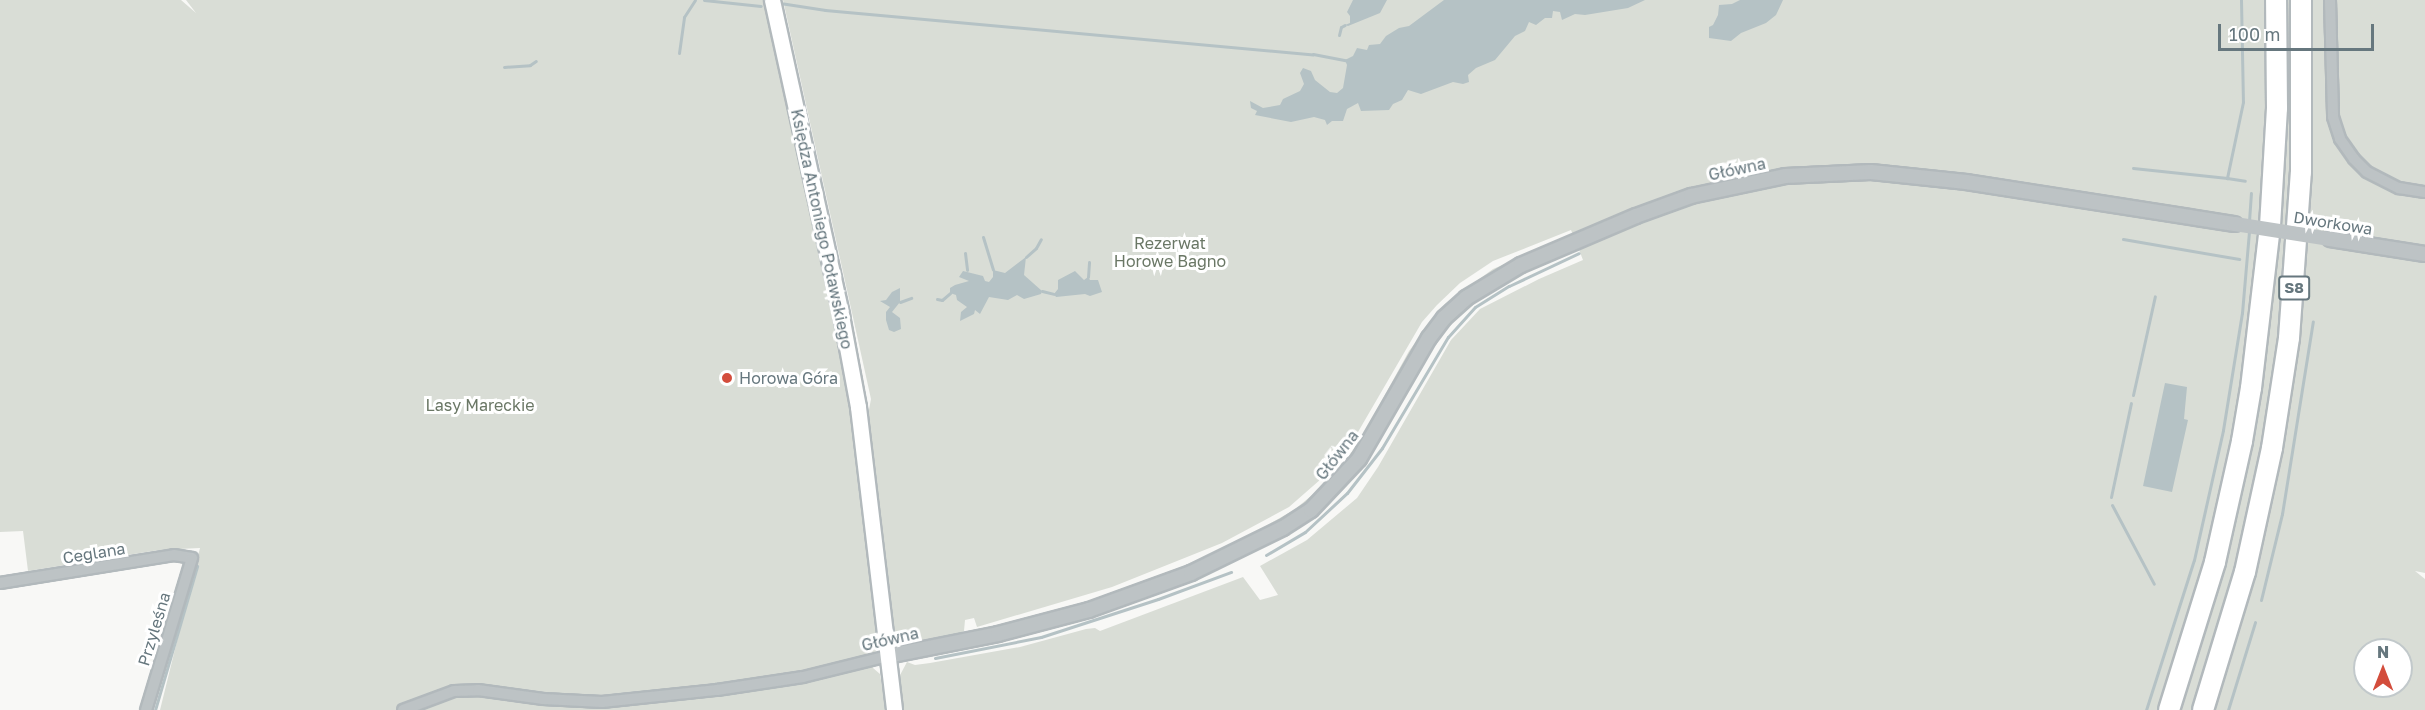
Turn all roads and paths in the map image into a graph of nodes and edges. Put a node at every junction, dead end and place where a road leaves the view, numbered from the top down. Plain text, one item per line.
1 (772, 0) edge
2 (2276, 0) edge
3 (2301, 0) edge
4 (2330, 0) edge
5 (2425, 192) edge
6 (2235, 224) joint
7 (2425, 254) edge
8 (192, 558) joint
9 (0, 584) edge
10 (888, 656) junction
11 (146, 710) edge
12 (403, 710) edge
13 (894, 710) edge
14 (2169, 710) edge
15 (2203, 710) edge

1 - 10 main road, Księdza Antoniego Poławskiego
2 - 14 highway, S8
3 - 15 highway, S8
4 - 5 street
6 - 7 street, Dworkowa, bridge
6 - 10 street, Główna
8 - 9 street, Ceglana
8 - 11 street, Przyleśna
10 - 12 street, Główna
10 - 13 main road, Księdza Antoniego Poławskiego

